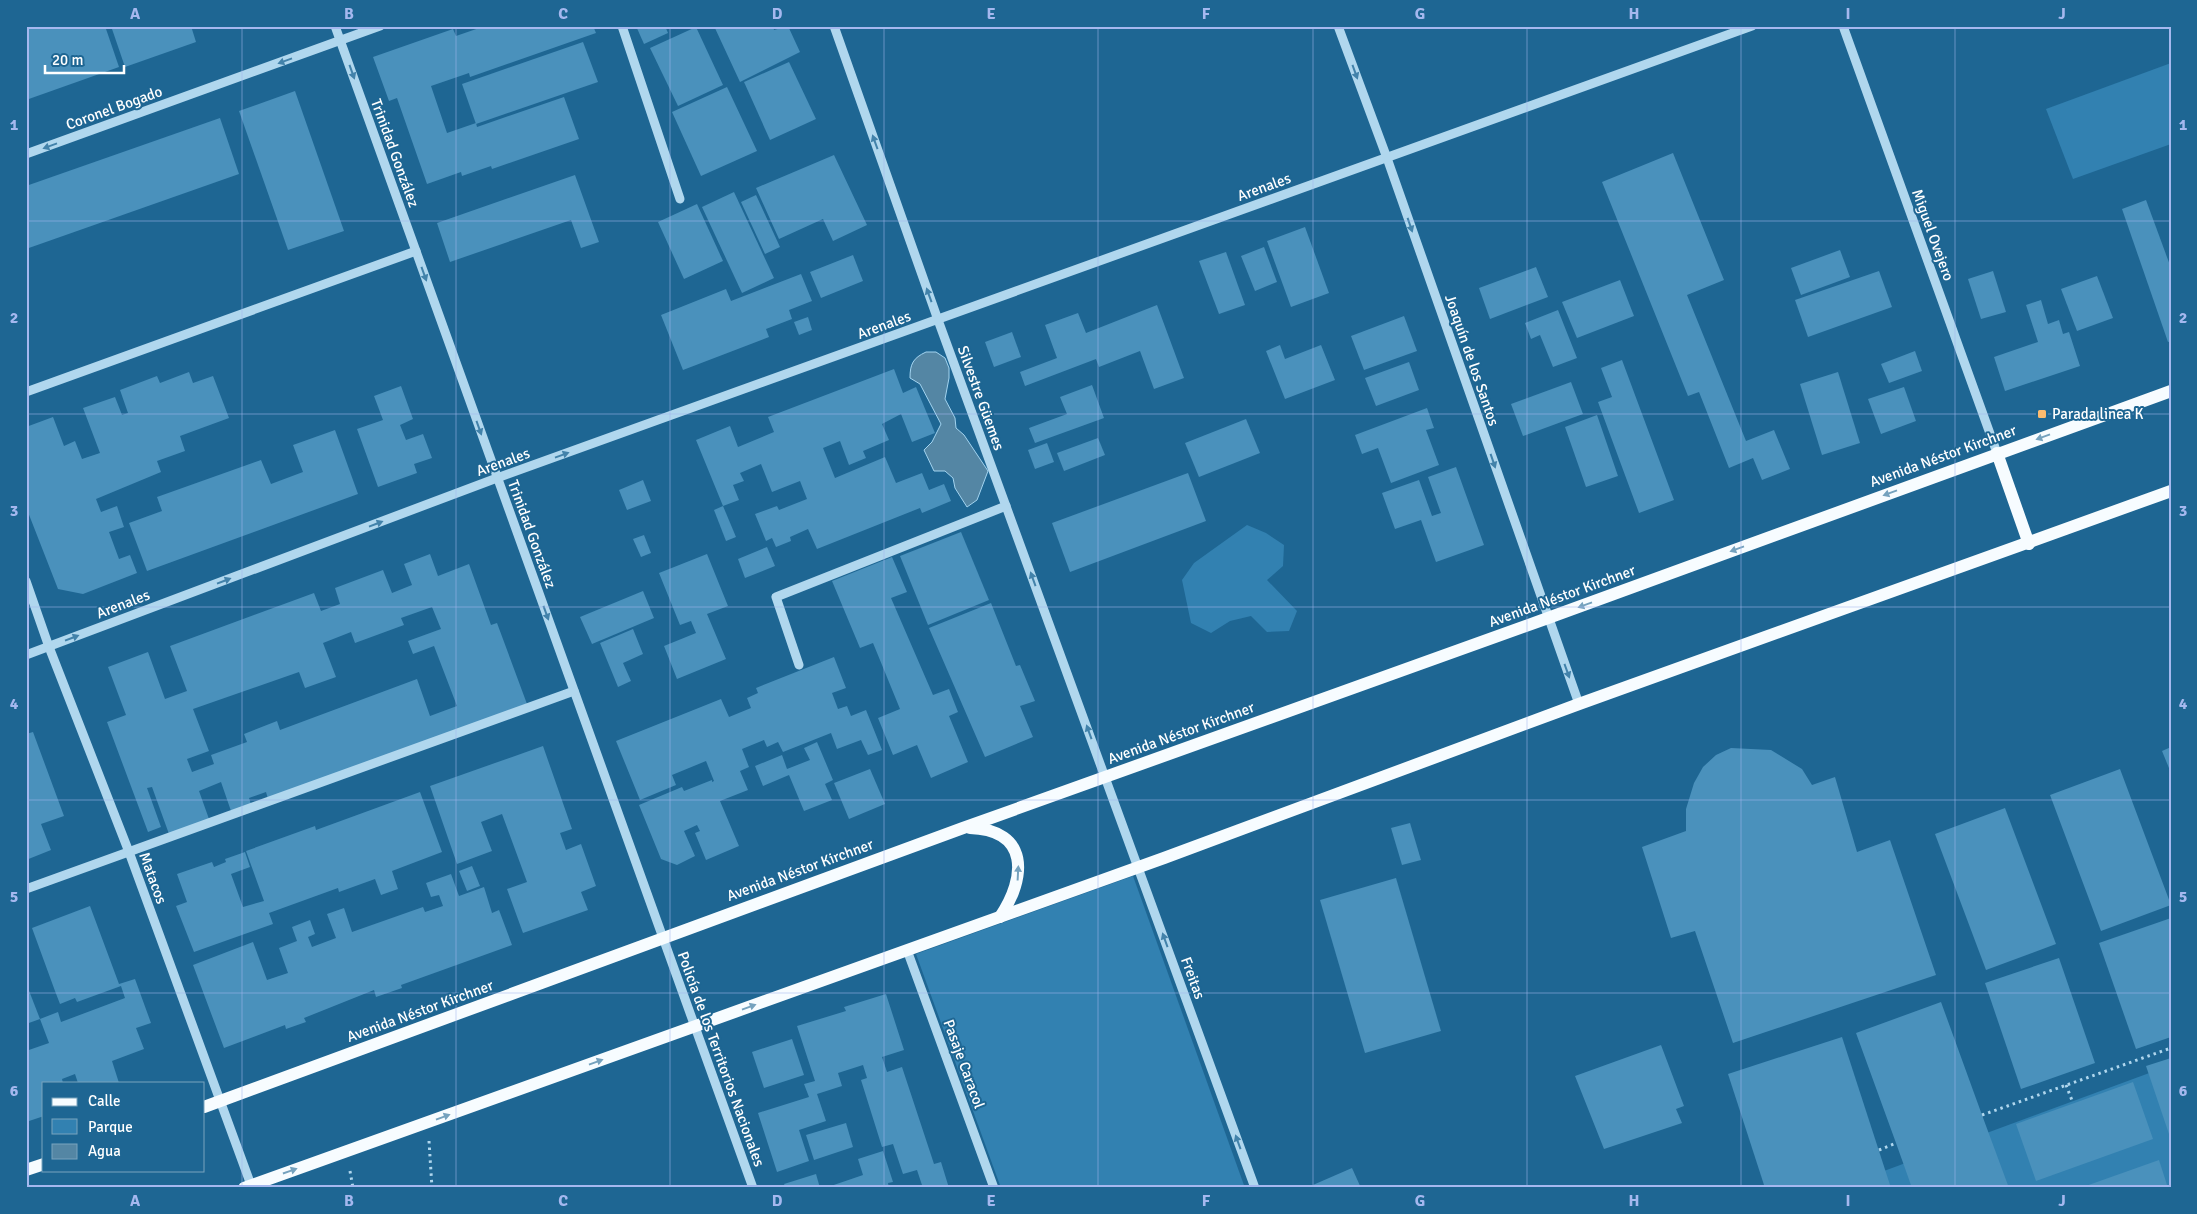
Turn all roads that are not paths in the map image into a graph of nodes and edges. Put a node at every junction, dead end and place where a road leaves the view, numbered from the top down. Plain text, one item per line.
1 (335, 26) edge
2 (380, 26) edge
3 (622, 26) edge
4 (834, 26) edge
5 (1338, 26) edge
6 (1752, 26) edge
7 (1843, 26) edge
8 (340, 41) junction
9 (26, 154) edge
10 (1386, 158) junction
11 (680, 199) dead end
12 (416, 251) junction
13 (938, 320) junction
14 (2171, 391) edge
15 (26, 392) edge
16 (1997, 453) junction
17 (497, 478) junction
18 (2171, 492) edge
19 (1006, 506) junction
20 (2029, 544) junction
21 (26, 581) edge
22 (1548, 618) junction
23 (49, 647) junction
24 (26, 655) edge
25 (798, 665) dead end
26 (574, 691) junction
27 (1579, 704) junction
28 (1106, 777) junction
29 (963, 828) junction
30 (129, 852) junction
31 (1138, 868) junction
32 (26, 889) edge
33 (1000, 917) junction
34 (663, 939) junction
35 (907, 950) junction
36 (695, 1027) junction
37 (220, 1102) junction
38 (205, 1107) edge
39 (42, 1165) edge
40 (26, 1170) edge
41 (247, 1186) edge
42 (753, 1188) edge
43 (994, 1188) edge
44 (1254, 1188) edge

1 - 8 street, Trinidad González
2 - 8 street, Coronel Bogado
3 - 11 street
13 -> 4 street, Silvestre Güemes
5 -> 10 street, Joaquín de los Santos
6 - 10 street, Arenales
7 - 16 street, Miguel Ovejero
8 -> 9 street, Coronel Bogado
8 -> 12 street, Trinidad González
10 - 13 street, Arenales
10 -> 22 street, Joaquín de los Santos
12 - 15 street
12 -> 17 street, Trinidad González
17 -> 13 street, Arenales
13 - 19 street, Silvestre Güemes
14 -> 16 main road, Avenida Néstor Kirchner
16 - 20 main road
16 -> 22 main road, Avenida Néstor Kirchner
23 -> 17 street, Arenales
17 -> 26 street, Trinidad González
18 - 20 main road
19 - 25 street
28 -> 19 street, Silvestre Güemes
20 - 27 main road
21 - 23 street, Matacos
22 -> 27 street, Joaquín de los Santos
22 - 28 main road, Avenida Néstor Kirchner
23 - 24 street, Arenales
23 - 30 street, Matacos
26 - 30 street
26 - 34 street, Trinidad González
27 - 31 main road
28 - 29 main road, Avenida Néstor Kirchner
28 - 31 street, Freitas
33 -> 29 main road
29 - 34 main road, Avenida Néstor Kirchner
30 - 32 street
30 - 37 street, Matacos
31 - 33 main road
44 -> 31 street, Freitas
33 - 35 main road
34 - 36 street, Policía de los Territorios Nacionales
34 - 37 main road, Avenida Néstor Kirchner
36 -> 35 main road
35 - 43 street, Pasaje Caracol
41 -> 36 main road
36 - 42 street, Policía de los Territorios Nacionales
37 - 38 main road, Avenida Néstor Kirchner
37 - 41 street, Matacos
39 - 40 main road

